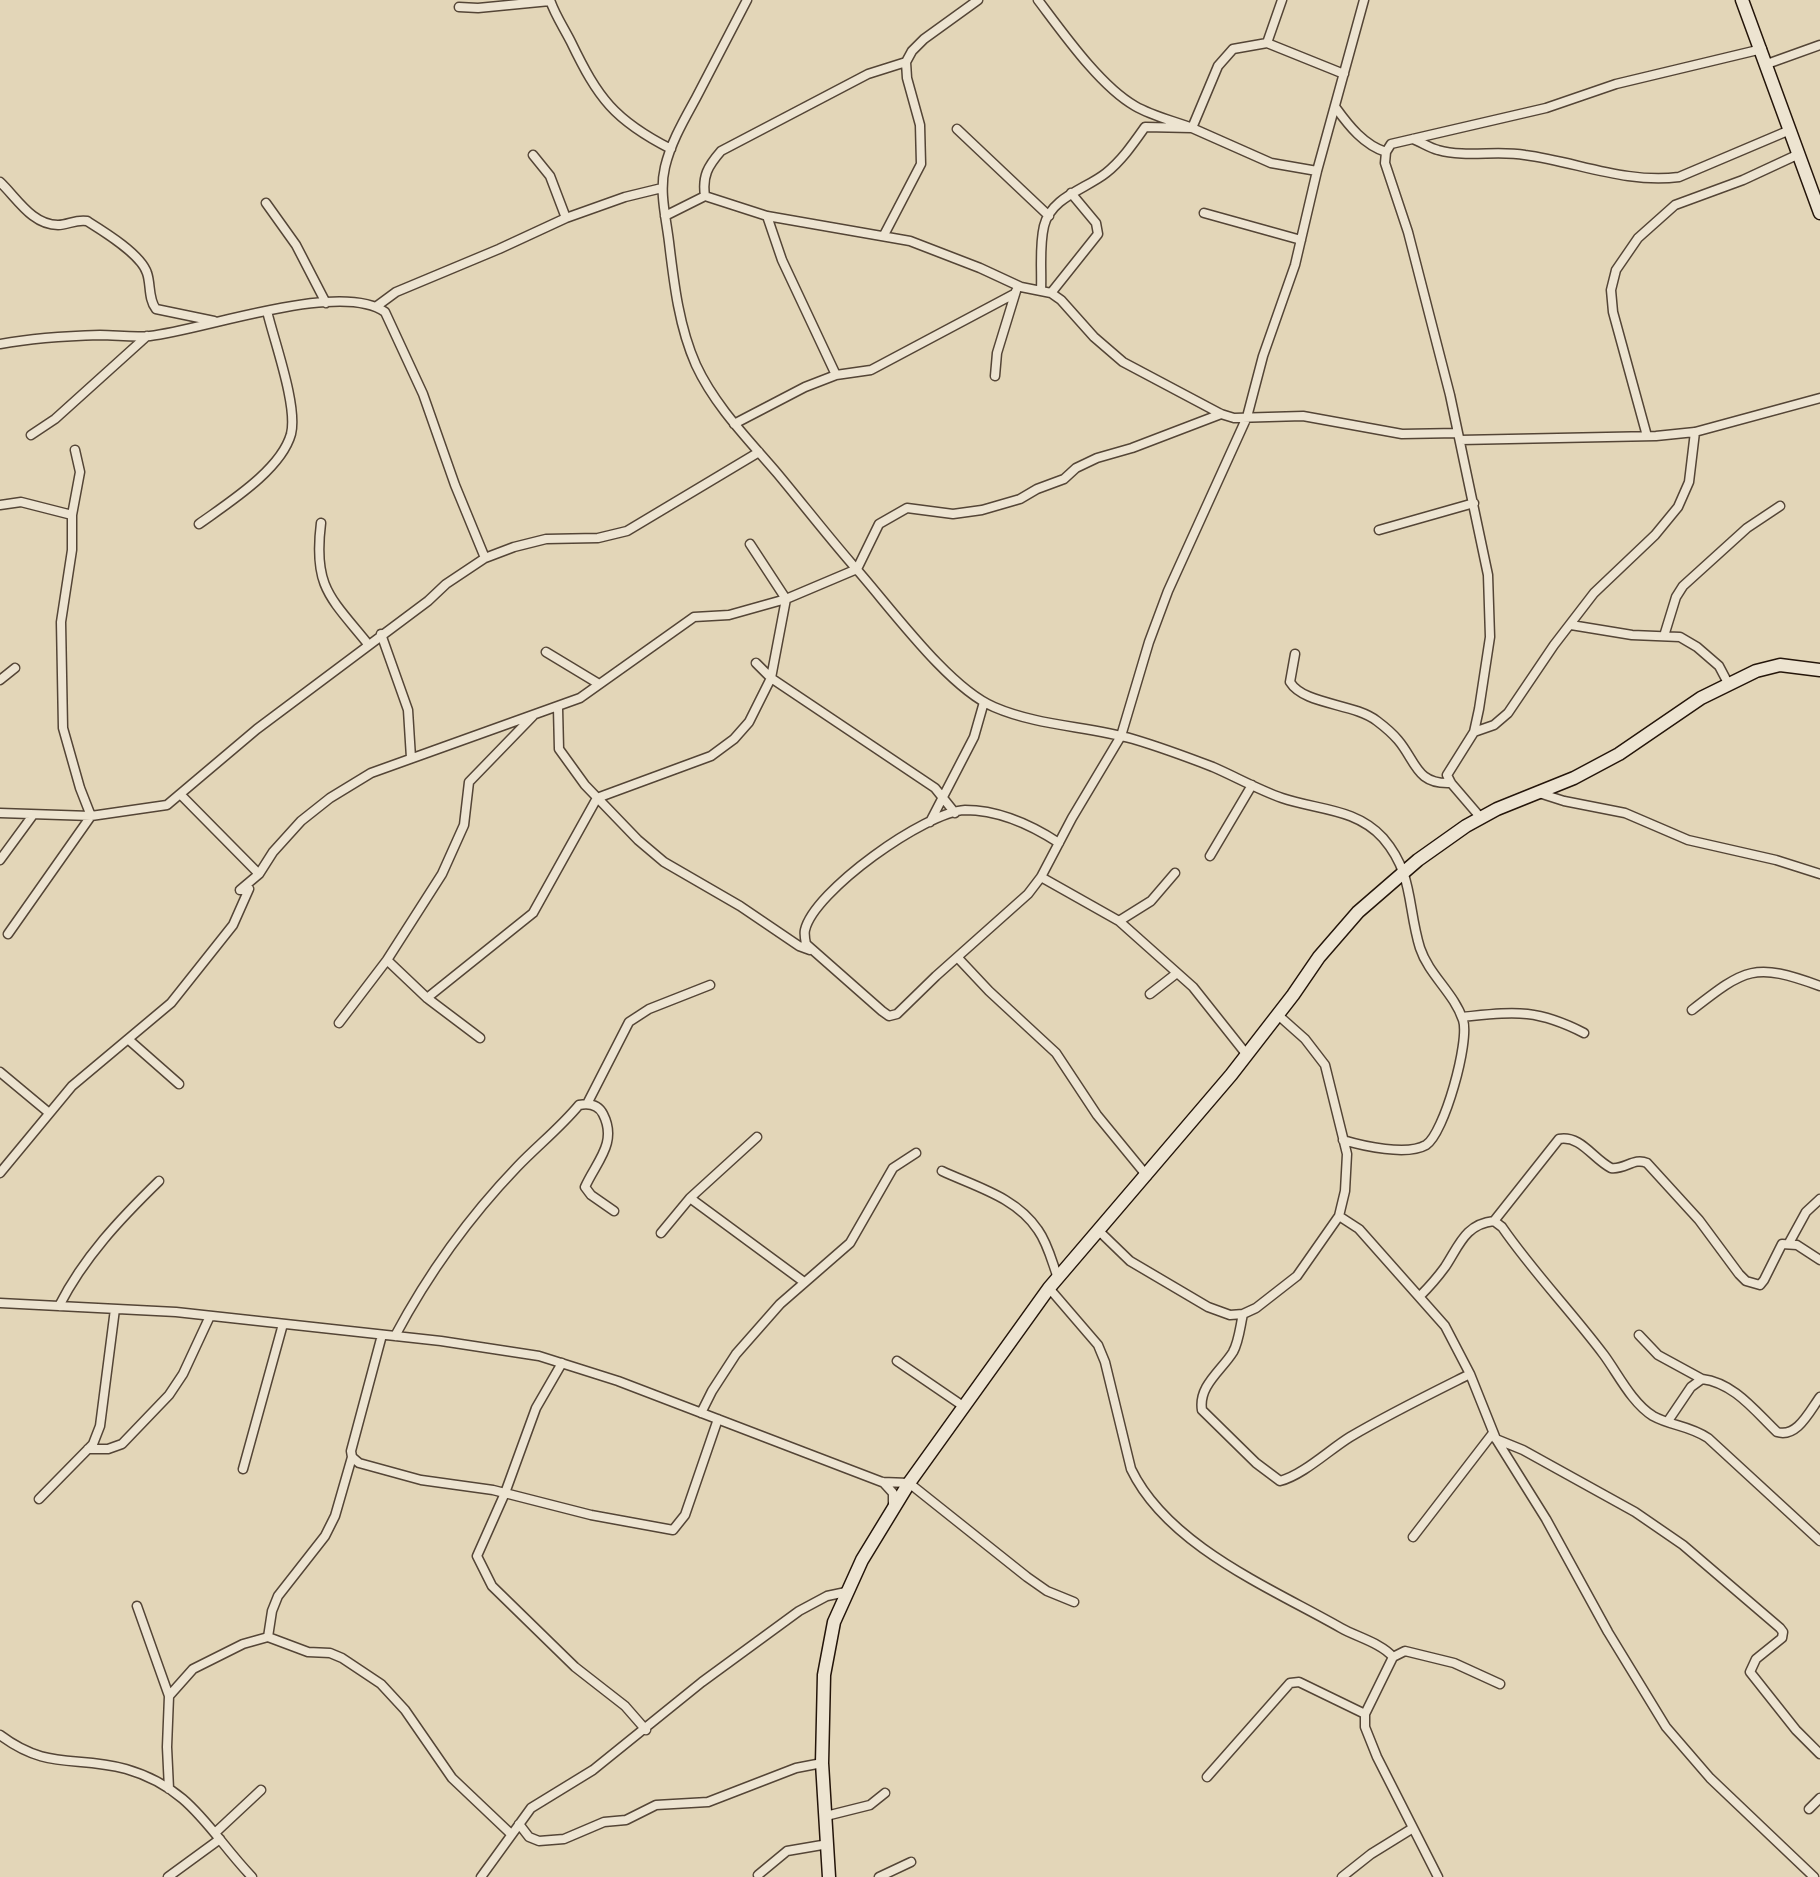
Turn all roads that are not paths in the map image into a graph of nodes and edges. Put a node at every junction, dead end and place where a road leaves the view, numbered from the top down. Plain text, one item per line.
1 (550, 0) edge
2 (747, 0) edge
3 (978, 0) edge
4 (1038, 0) edge
5 (1282, 0) edge
6 (1364, 0) edge
7 (1742, 0) edge
8 (459, 7) dead end
9 (1267, 43) junction
10 (1820, 45) edge
11 (1762, 49) junction
12 (906, 62) junction
13 (1767, 64) junction
14 (1344, 74) junction
15 (1336, 108) junction
16 (1192, 128) junction
17 (957, 129) dead end
18 (1790, 130) junction
19 (1413, 139) junction
20 (670, 149) junction
21 (1386, 152) junction
22 (1799, 154) junction
23 (533, 155) dead end
24 (1317, 171) junction
25 (0, 182) edge
26 (662, 188) junction
27 (1071, 193) junction
28 (705, 196) junction
29 (266, 203) dead end
30 (1204, 213) dead end
31 (1820, 213) edge
32 (665, 216) junction
33 (766, 216) junction
34 (1049, 216) junction
35 (566, 218) junction
36 (884, 236) junction
37 (1301, 240) junction
38 (1017, 290) junction
39 (1041, 291) junction
40 (1051, 293) junction
41 (326, 303) junction
42 (377, 306) junction
43 (267, 311) junction
44 (217, 322) junction
45 (147, 336) junction
46 (0, 344) edge
47 (836, 375) junction
48 (995, 375) dead end
49 (1820, 398) edge
50 (1221, 414) junction
51 (1246, 417) junction
52 (734, 424) junction
53 (1695, 432) junction
54 (31, 435) dead end
55 (1459, 436) junction
56 (1647, 436) junction
57 (75, 450) dead end
58 (759, 452) junction
59 (1474, 503) junction
60 (0, 505) edge
61 (1780, 506) dead end
62 (72, 515) junction
63 (321, 523) dead end
64 (199, 524) dead end
65 (1379, 530) dead end
66 (750, 544) dead end
67 (485, 558) junction
68 (857, 569) junction
69 (786, 599) junction
70 (1571, 625) junction
71 (381, 634) junction
72 (1664, 636) junction
73 (368, 644) junction
74 (546, 652) dead end
75 (1295, 654) dead end
76 (756, 663) dead end
77 (15, 668) dead end
78 (1820, 670) edge
79 (771, 678) junction
80 (0, 680) edge
81 (599, 684) junction
82 (1729, 685) junction
83 (984, 702) junction
84 (558, 708) junction
85 (536, 714) junction
86 (1474, 732) junction
87 (1121, 736) junction
88 (411, 758) junction
89 (1451, 783) junction
90 (1252, 785) junction
91 (1539, 793) junction
92 (181, 795) junction
93 (942, 797) junction
94 (597, 798) junction
95 (0, 813) edge
96 (954, 813) junction
97 (33, 814) junction
98 (91, 816) junction
99 (1481, 818) junction
100 (930, 822) junction
101 (1059, 843) junction
102 (1210, 856) dead end
103 (0, 860) edge
104 (1405, 871) junction
105 (1175, 873) dead end
106 (259, 874) junction
107 (1820, 874) edge
108 (1041, 877) junction
109 (1119, 921) junction
110 (8, 934) dead end
111 (811, 950) junction
112 (958, 958) junction
113 (387, 960) junction
114 (1177, 974) junction
115 (710, 985) dead end
116 (1820, 986) edge
117 (1150, 994) dead end
118 (427, 998) junction
119 (1692, 1010) dead end
120 (1278, 1015) junction
121 (1462, 1017) junction
122 (339, 1023) dead end
123 (1584, 1033) dead end
124 (480, 1038) dead end
125 (129, 1040) junction
126 (1247, 1055) junction
127 (0, 1072) edge
128 (178, 1084) dead end
129 (587, 1104) junction
130 (48, 1112) junction
131 (757, 1137) dead end
132 (1343, 1140) junction
133 (916, 1153) dead end
134 (942, 1172) dead end
135 (0, 1173) edge
136 (1147, 1176) junction
137 (159, 1181) dead end
138 (690, 1198) junction
139 (1820, 1199) edge
140 (614, 1211) dead end
141 (1340, 1216) junction
142 (1494, 1221) junction
143 (1099, 1230) junction
144 (660, 1233) dead end
145 (1789, 1243) junction
146 (1820, 1260) edge
147 (1058, 1278) junction
148 (804, 1282) junction
149 (1049, 1288) junction
150 (1420, 1296) junction
151 (0, 1303) edge
152 (60, 1306) junction
153 (115, 1310) junction
154 (1243, 1314) junction
155 (210, 1316) junction
156 (283, 1324) junction
157 (382, 1335) junction
158 (1639, 1335) dead end
159 (394, 1336) junction
160 (897, 1362) dead end
161 (562, 1363) junction
162 (1470, 1374) junction
163 (1702, 1379) junction
164 (1820, 1397) edge
165 (963, 1406) junction
166 (701, 1413) junction
167 (718, 1419) junction
168 (1668, 1421) junction
169 (1495, 1436) junction
170 (88, 1449) junction
171 (352, 1457) junction
172 (243, 1468) dead end
173 (882, 1482) junction
174 (909, 1483) junction
175 (505, 1493) junction
176 (39, 1499) dead end
177 (893, 1506) junction
178 (1413, 1537) dead end
179 (1820, 1541) edge
180 (846, 1592) junction
181 (1074, 1602) dead end
182 (137, 1606) dead end
183 (268, 1637) junction
184 (1393, 1657) junction
185 (1500, 1684) dead end
186 (169, 1696) junction
187 (1365, 1714) junction
188 (646, 1730) junction
189 (0, 1735) edge
190 (1820, 1754) edge
191 (822, 1763) junction
192 (1207, 1777) dead end
193 (169, 1789) junction
194 (261, 1790) dead end
195 (885, 1793) dead end
196 (1820, 1798) edge
197 (1809, 1809) dead end
198 (826, 1816) junction
199 (519, 1824) junction
200 (1413, 1828) junction
201 (511, 1834) junction
202 (218, 1836) junction
203 (828, 1844) junction
204 (911, 1862) dead end
205 (758, 1875) dead end
206 (168, 1877) edge
207 (252, 1877) edge
208 (481, 1877) edge
209 (830, 1877) edge
210 (879, 1877) edge
211 (1342, 1877) edge
212 (1438, 1877) edge
213 (1814, 1877) edge

1 - 8 street
1 - 20 street
2 - 20 street
3 - 12 street
4 - 16 street
5 - 9 street
6 - 14 street
7 - 11 main road
9 - 14 street
9 - 16 street
10 - 13 street
11 - 13 main road
11 - 19 street
12 - 28 street
12 - 36 street
13 - 18 main road
14 - 15 street
15 - 21 street
15 - 24 street
16 - 24 street
16 - 27 street
17 - 34 street
18 - 19 street
18 - 22 main road
19 - 21 street
20 - 26 street
21 - 55 street
22 - 31 main road
22 - 56 street
23 - 35 street
24 - 37 street
25 - 44 street
26 - 32 street
26 - 35 street
27 - 34 street
27 - 40 street
28 - 32 street
28 - 33 street
29 - 41 street
30 - 37 street
32 - 52 street
33 - 36 street
33 - 47 street
34 - 39 street
35 - 42 street
36 - 38 street
37 - 51 street
38 - 39 street
38 - 47 street
38 - 48 street
39 - 40 street
40 - 50 street
41 - 42 street
41 - 43 street
42 - 67 street
43 - 44 street
43 - 64 street
44 - 45 street
45 - 46 street
45 - 54 street
47 - 52 street
49 - 53 street
50 - 51 street
50 - 68 street
51 - 55 street
51 - 87 street
52 - 58 street
53 - 56 street
53 - 70 street
55 - 56 street
55 - 59 street
57 - 62 street
58 - 67 street
58 - 68 street
59 - 65 street
59 - 86 street
60 - 62 street
61 - 72 street
62 - 98 street
63 - 73 street
66 - 69 street
67 - 71 street
68 - 69 street
68 - 83 street
69 - 79 street
69 - 81 street
70 - 72 street
70 - 86 street
71 - 73 street
71 - 88 street
72 - 82 street
73 - 92 street
74 - 81 street
75 - 89 street
76 - 79 street
77 - 80 street
78 - 82 main road
79 - 93 street
79 - 94 street
81 - 84 street
82 - 91 main road
83 - 87 street
83 - 93 street
84 - 85 street
84 - 94 street
85 - 88 street
85 - 113 street
86 - 89 street
87 - 90 street
87 - 101 street
88 - 106 street
89 - 99 street
90 - 102 street
90 - 104 street
91 - 99 main road
91 - 107 street
92 - 98 street
92 - 106 street
93 - 96 street
93 - 100 street
94 - 111 street
94 - 118 street
95 - 97 street
96 - 100 street
96 - 101 street
97 - 98 street
97 - 103 street
98 - 110 street
99 - 104 main road
100 - 111 street
101 - 108 street
104 - 120 main road
104 - 121 street
105 - 109 street
106 - 125 street
108 - 109 street
108 - 112 street
109 - 114 street
111 - 112 street
112 - 136 street
113 - 118 street
113 - 122 street
114 - 117 street
114 - 126 street
115 - 129 street
116 - 119 street
118 - 124 street
120 - 126 main road
120 - 132 street
121 - 123 street
121 - 132 street
125 - 128 street
125 - 130 street
126 - 136 main road
127 - 130 street
129 - 140 street
129 - 159 street
130 - 135 street
131 - 138 street
132 - 141 street
133 - 148 street
134 - 147 street
136 - 143 main road
137 - 152 street
138 - 144 street
138 - 148 street
139 - 145 street
141 - 150 street
141 - 154 street
142 - 145 street
142 - 150 street
142 - 168 street
143 - 147 main road
143 - 154 street
145 - 146 street
147 - 149 main road
148 - 166 street
149 - 165 main road
149 - 184 street
150 - 162 street
151 - 152 street
152 - 153 street
153 - 155 street
153 - 170 street
154 - 162 street
155 - 156 street
155 - 170 street
156 - 157 street
156 - 172 street
157 - 159 street
157 - 171 street
158 - 163 street
159 - 161 street
160 - 165 street
161 - 166 street
161 - 175 street
162 - 169 street
163 - 164 street
163 - 168 street
165 - 174 main road
166 - 167 street
167 - 173 street
167 - 175 street
168 - 179 street
169 - 178 street
169 - 190 street
169 - 213 street
170 - 176 street
171 - 175 street
171 - 183 street
173 - 174 street
173 - 177 street
174 - 177 main road
174 - 181 street
175 - 188 street
177 - 180 main road
180 - 188 street
180 - 191 main road
182 - 186 street
183 - 186 street
183 - 201 street
184 - 185 street
184 - 187 street
186 - 193 street
187 - 192 street
187 - 200 street
188 - 199 street
189 - 193 street
191 - 198 main road
191 - 199 street
193 - 202 street
194 - 202 street
195 - 198 street
196 - 197 street
198 - 203 main road
199 - 201 street
200 - 211 street
200 - 212 street
201 - 208 street
202 - 206 street
202 - 207 street
203 - 205 street
203 - 209 main road
204 - 210 street

